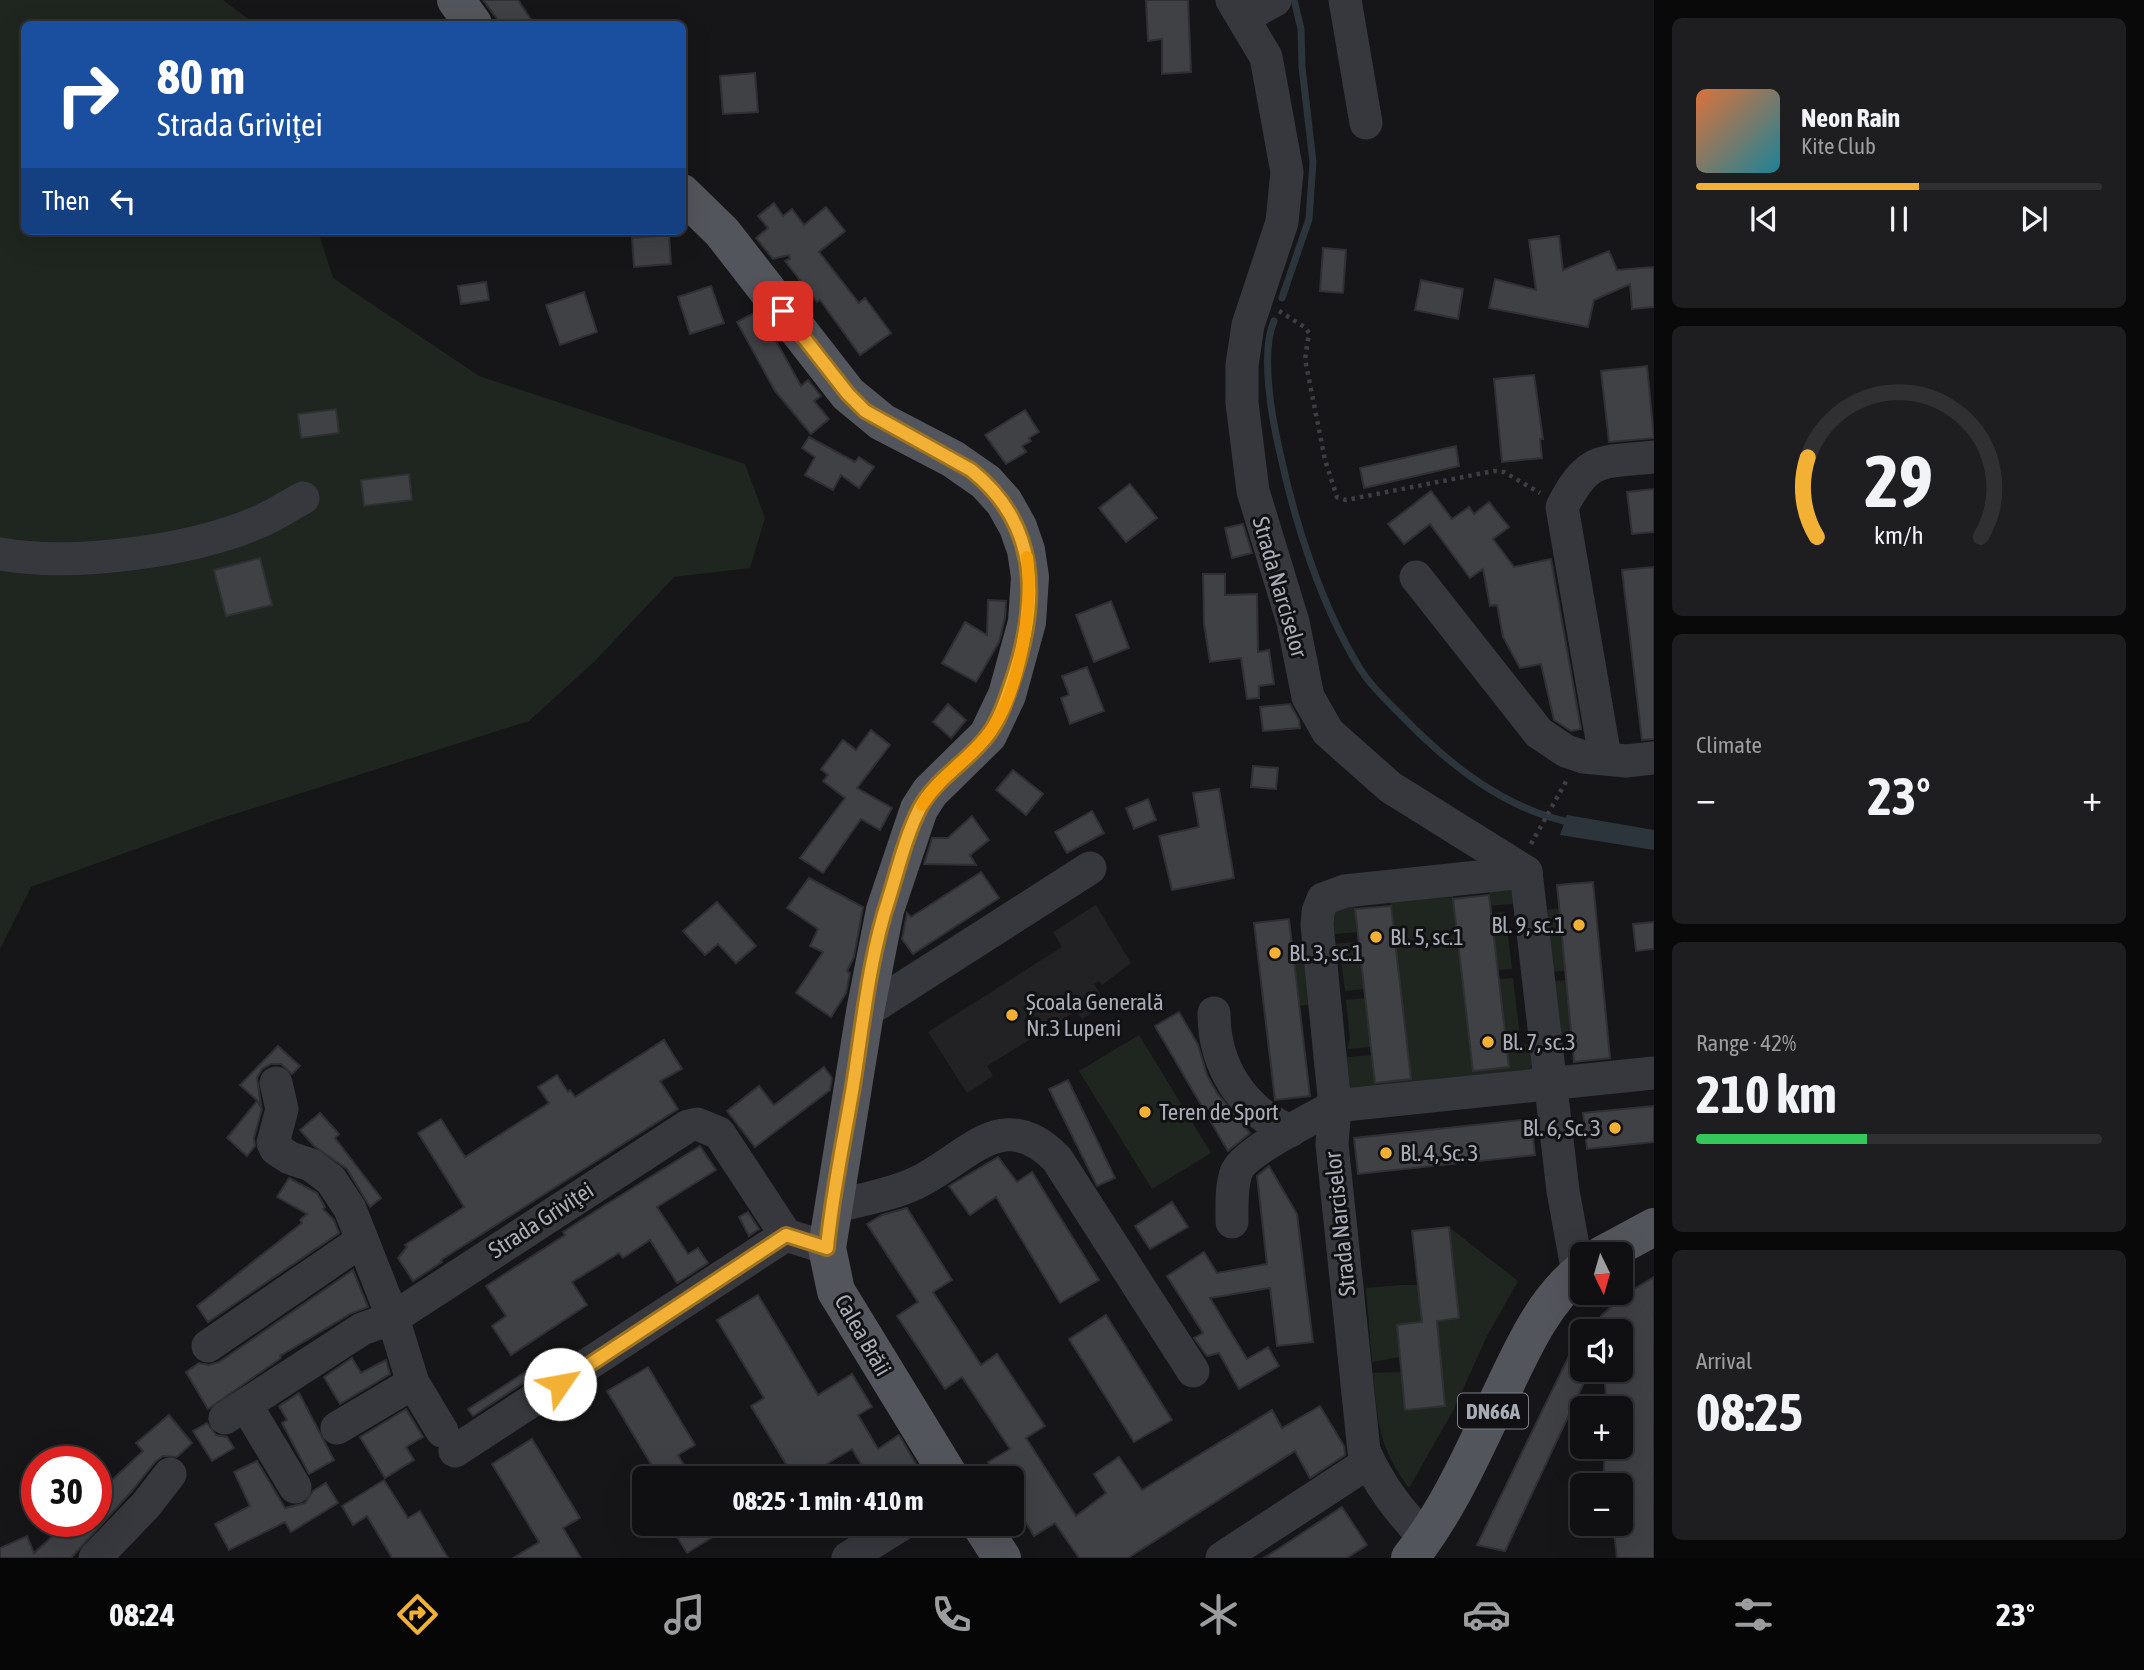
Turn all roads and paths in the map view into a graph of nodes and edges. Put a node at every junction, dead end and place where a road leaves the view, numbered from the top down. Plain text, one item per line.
1 (456, 0) edge
2 (1275, 0) edge
3 (1345, 0) edge
4 (1237, 9) edge
5 (471, 21) edge
6 (1366, 122) dead end
7 (686, 197) edge
8 (1257, 298) junction
9 (1654, 457) edge
10 (303, 498) dead end
11 (1562, 507) junction
12 (0, 554) edge
13 (1416, 577) dead end
14 (1605, 757) junction
15 (1654, 758) edge
16 (1564, 783) dead end
17 (1529, 856) junction
18 (1090, 868) dead end
19 (865, 1013) junction
20 (1214, 1013) dead end
21 (1654, 1073) edge
22 (1551, 1082) junction
23 (276, 1083) dead end
24 (1335, 1106) junction
25 (1290, 1131) junction
26 (833, 1207) junction
27 (1232, 1222) dead end
28 (1654, 1227) edge
29 (786, 1235) junction
30 (361, 1241) junction
31 (1579, 1242) edge
32 (1628, 1242) edge
33 (827, 1248) junction
34 (1570, 1285) edge
35 (393, 1318) junction
36 (208, 1346) dead end
37 (1193, 1371) dead end
38 (413, 1383) junction
39 (337, 1429) dead end
40 (1369, 1462) junction
41 (943, 1466) edge
42 (170, 1474) dead end
43 (295, 1487) dead end
44 (883, 1536) edge
45 (988, 1536) edge
46 (1418, 1548) edge
47 (95, 1558) edge
48 (848, 1558) edge
49 (1002, 1558) edge
50 (1222, 1558) edge

1 - 5 main road
2 - 4 street
3 - 6 street
4 - 8 street, Strada Narciselor
7 - 19 main road, Calea Brăii
8 - 11 path
8 - 17 street, Strada Narciselor
9 - 11 street
10 - 12 street
11 - 14 street
13 - 14 street
14 - 15 street
16 - 17 path
17 - 22 street
17 - 24 street, Strada Narciselor
18 - 19 street
19 - 26 main road, Calea Brăii
20 - 25 street
21 - 22 street
22 - 24 street
22 - 31 street
23 - 30 street
24 - 25 street
24 - 40 street, Strada Narciselor
25 - 27 street
26 - 33 main road, Calea Brăii
26 - 37 street
28 - 32 main road, DN66A
29 - 33 street
29 - 35 street, Strada Griviţei
29 - 38 street
30 - 35 street
30 - 36 street
33 - 41 main road, Calea Brăii
34 - 46 main road, DN66A
35 - 38 street
35 - 43 street, Strada Griviţei
38 - 39 street
40 - 46 street, Strada Narciselor
40 - 50 street
42 - 47 street
44 - 48 street
45 - 49 main road

